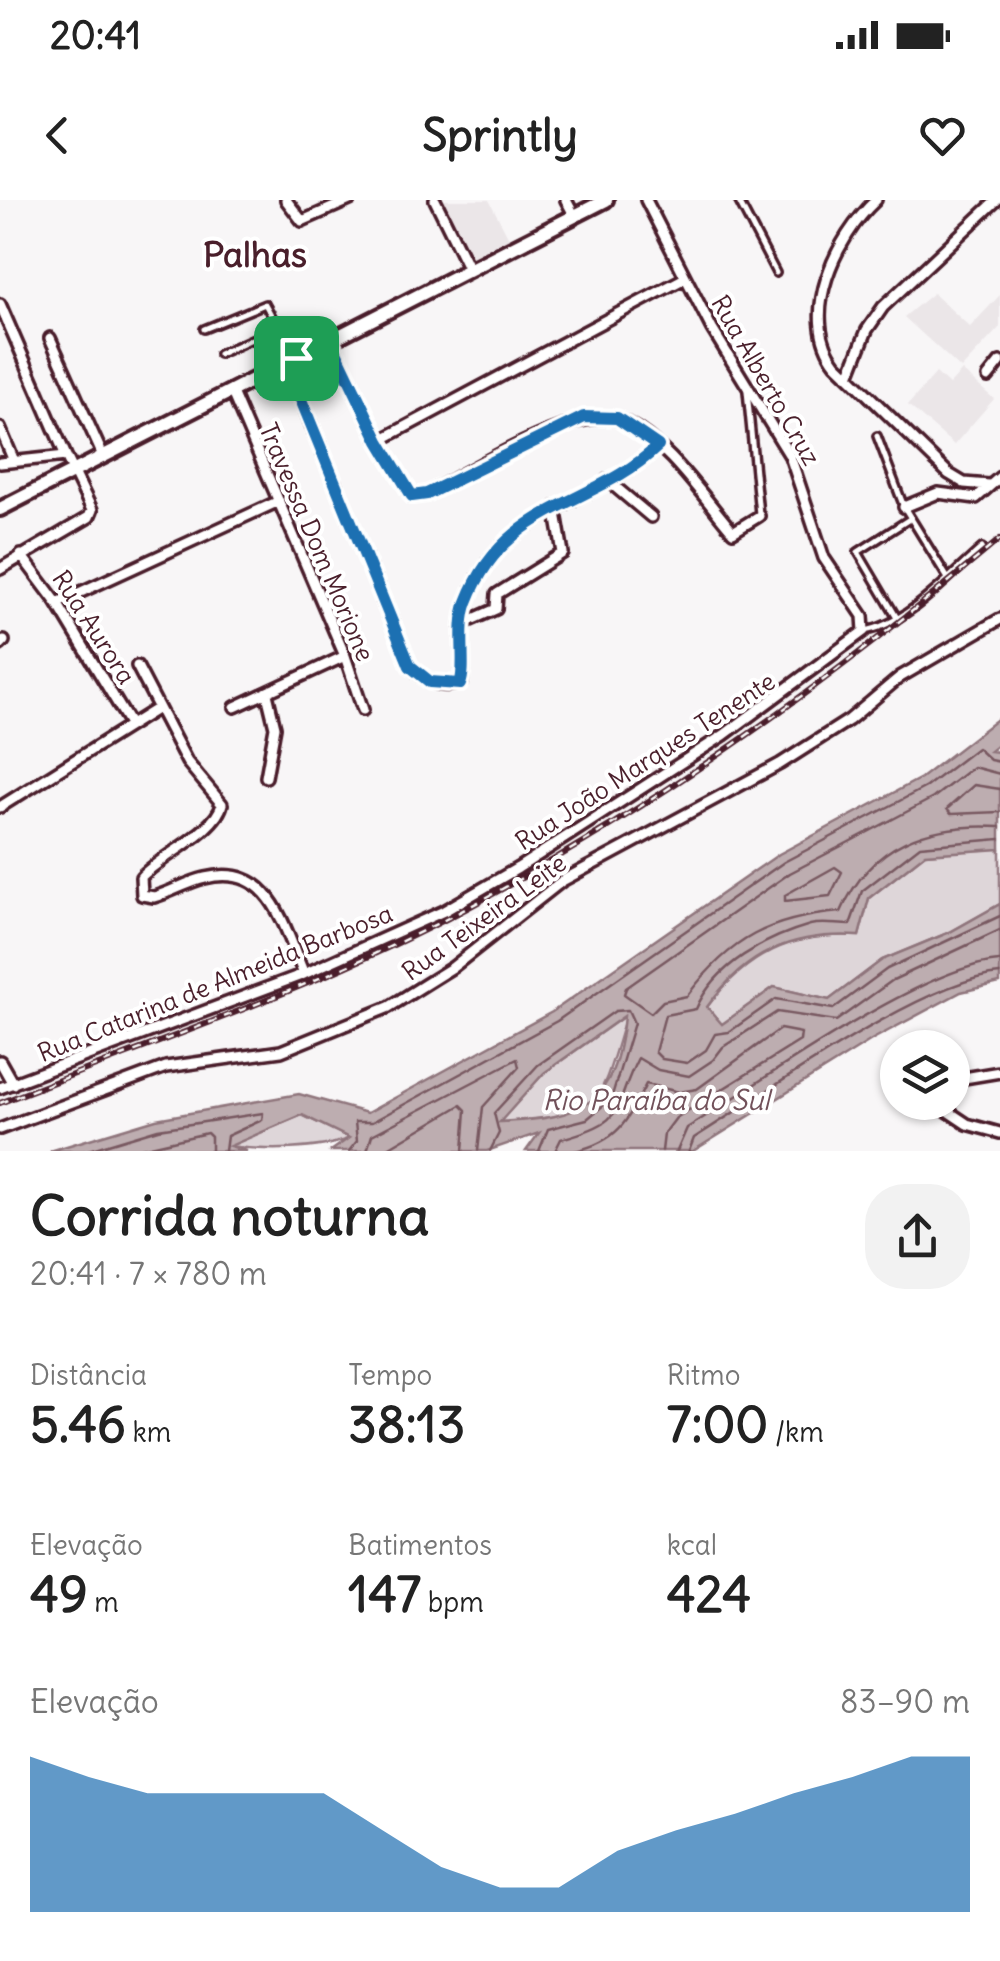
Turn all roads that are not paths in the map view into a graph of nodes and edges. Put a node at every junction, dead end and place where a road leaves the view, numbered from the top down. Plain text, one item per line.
1 (286, 200) edge
2 (350, 200) edge
3 (435, 200) edge
4 (566, 200) edge
5 (606, 200) edge
6 (646, 200) edge
7 (738, 200) edge
8 (876, 200) edge
9 (997, 200) edge
10 (574, 215) junction
11 (470, 269) junction
12 (776, 273) dead end
13 (685, 278) junction
14 (0, 304) edge
15 (278, 327) junction
16 (204, 330) dead end
17 (50, 338) dead end
18 (331, 341) junction
19 (218, 354) dead end
20 (291, 361) junction
21 (1000, 362) edge
22 (850, 376) junction
23 (988, 377) dead end
24 (747, 388) junction
25 (230, 390) junction
26 (0, 428) edge
27 (877, 436) dead end
28 (379, 441) junction
29 (658, 446) junction
30 (66, 456) junction
31 (104, 456) junction
32 (14, 462) junction
33 (0, 464) edge
34 (74, 472) junction
35 (1000, 477) edge
36 (607, 480) junction
37 (989, 486) junction
38 (280, 502) junction
39 (555, 507) junction
40 (904, 507) junction
41 (0, 509) edge
42 (651, 516) dead end
43 (759, 516) joint
44 (911, 518) junction
45 (982, 548) dead end
46 (21, 556) junction
47 (0, 569) edge
48 (947, 577) junction
49 (58, 602) junction
50 (896, 618) junction
51 (1000, 618) edge
52 (462, 624) junction
53 (862, 633) junction
54 (345, 656) junction
55 (137, 666) dead end
56 (267, 694) junction
57 (234, 707) dead end
58 (158, 708) junction
59 (363, 710) dead end
60 (130, 724) junction
61 (266, 777) dead end
62 (0, 807) edge
63 (444, 911) joint
64 (304, 974) junction
65 (0, 1061) edge
66 (1000, 1072) edge
67 (970, 1077) edge
68 (13, 1084) junction
69 (0, 1088) edge
70 (958, 1120) edge
71 (0, 1129) edge
72 (1000, 1134) edge

1 - 2 street
3 - 11 street
4 - 10 street
5 - 10 street
6 - 13 street, Rua Alberto Cruz
7 - 12 lane
8 - 22 street
9 - 22 street
10 - 11 street
11 - 18 street
13 - 24 street, Rua Alberto Cruz
13 - 28 street
14 - 30 street
15 - 16 lane
15 - 19 lane
15 - 20 lane
17 - 31 street
18 - 20 street
18 - 28 street
20 - 25 street
20 - 52 street
21 - 23 street
22 - 37 street
24 - 43 lane
24 - 53 street, Rua Alberto Cruz
25 - 31 street
25 - 38 street, Travessa Dom Morione
26 - 32 street
27 - 40 lane
28 - 29 street
29 - 36 street
29 - 43 street
30 - 32 street
30 - 34 street
31 - 34 street
32 - 33 street
34 - 41 street
34 - 46 street
35 - 37 street
36 - 39 street
36 - 42 street
37 - 40 street
38 - 49 street
38 - 54 street, Travessa Dom Morione
39 - 52 street
39 - 52 street
40 - 44 lane
44 - 48 lane
44 - 50 lane
45 - 48 lane
46 - 47 street
46 - 49 street, Rua Aurora
48 - 50 lane
49 - 60 street, Rua Aurora
50 - 53 lane
51 - 71 street, Rua Teixeira Leite
53 - 63 street, Rua João Marques Tenente
54 - 56 street
54 - 59 street, Travessa Dom Morione
55 - 58 street
56 - 57 street
56 - 61 street
58 - 60 street
58 - 64 street
60 - 62 street
63 - 64 street, Rua Catarina de Almeida Barbosa
64 - 68 street, Rua Catarina de Almeida Barbosa
65 - 68 street
66 - 67 street
68 - 69 street, Rua Catarina de Almeida Barbosa
70 - 72 street

